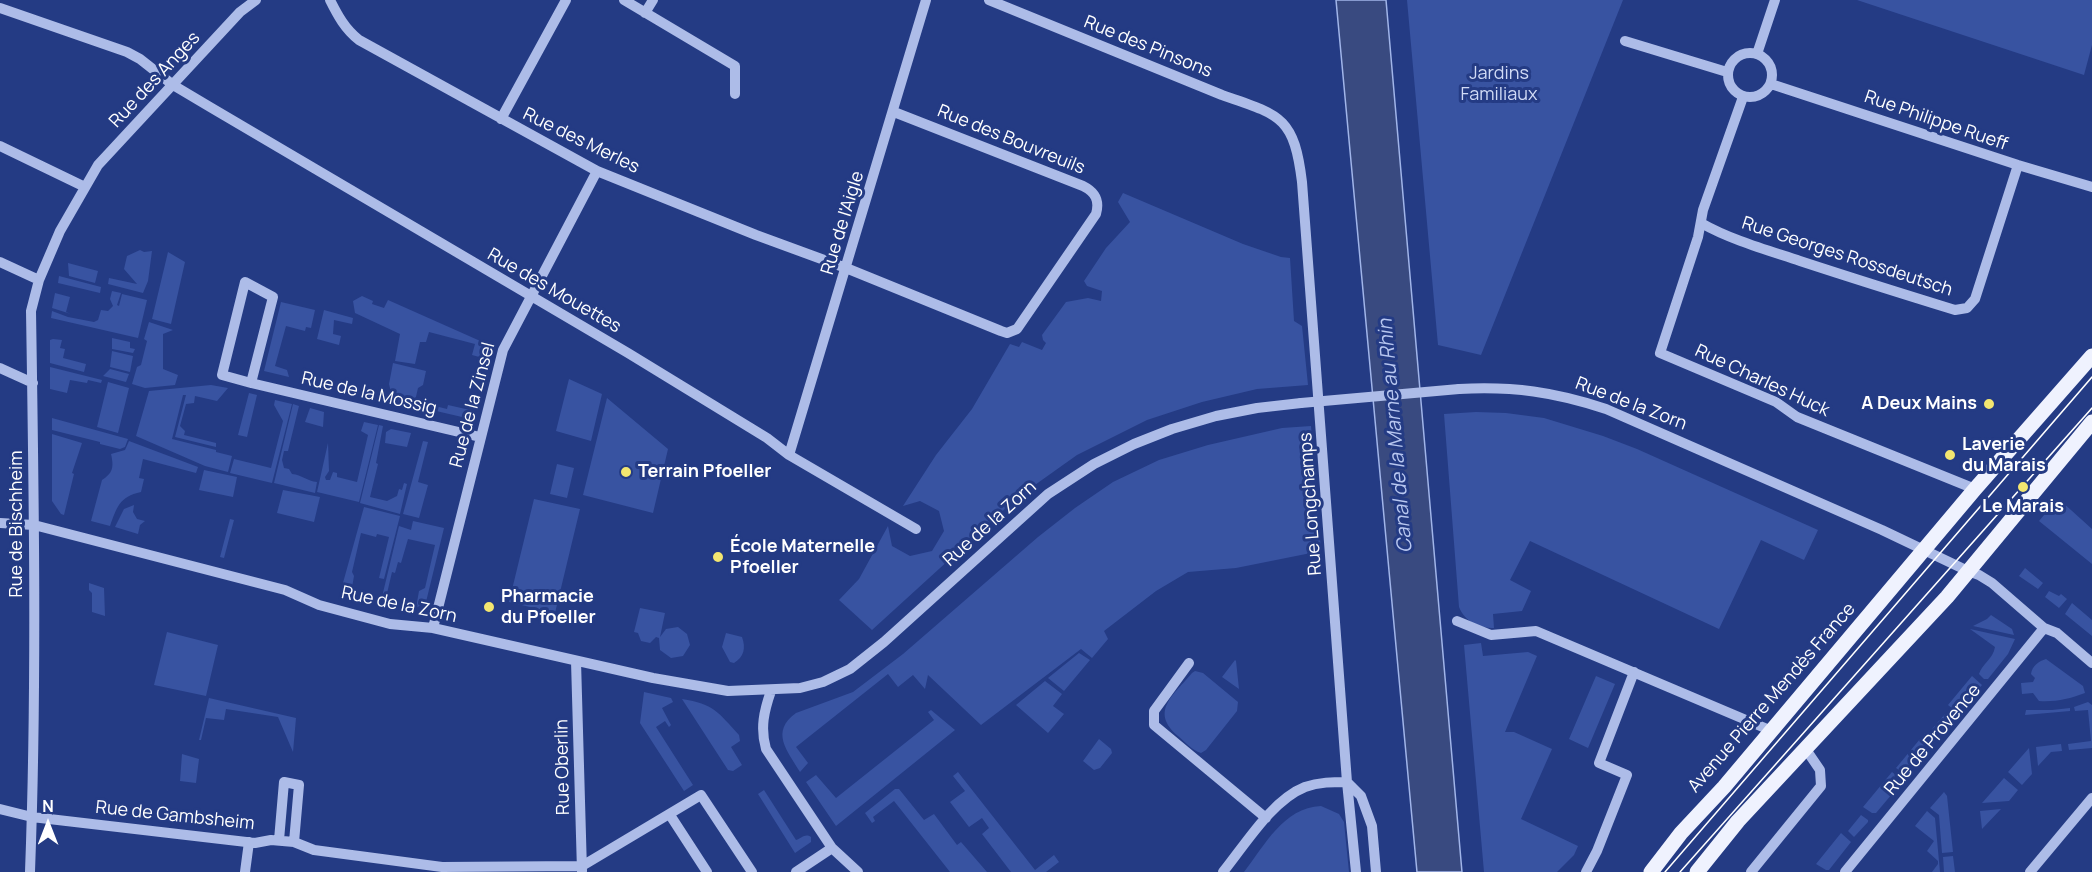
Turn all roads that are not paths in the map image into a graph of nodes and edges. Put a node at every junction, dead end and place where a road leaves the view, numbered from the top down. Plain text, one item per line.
1 (256, 0) edge
2 (330, 0) edge
3 (566, 0) edge
4 (624, 0) edge
5 (653, 0) edge
6 (926, 0) edge
7 (989, 0) edge
8 (1775, 0) edge
9 (0, 8) edge
10 (645, 13) junction
11 (1624, 41) dead end
12 (1757, 54) junction
13 (1728, 72) junction
14 (1771, 84) junction
15 (173, 85) junction
16 (735, 94) dead end
17 (1743, 97) junction
18 (894, 112) junction
19 (501, 119) junction
20 (1291, 132) joint
21 (0, 146) edge
22 (2018, 165) junction
23 (597, 171) junction
24 (85, 188) junction
25 (2092, 188) edge
26 (1701, 223) junction
27 (0, 262) edge
28 (846, 268) junction
29 (39, 280) junction
30 (530, 296) junction
31 (2092, 356) edge
32 (0, 368) edge
33 (33, 382) junction
34 (251, 382) junction
35 (2092, 422) edge
36 (480, 437) junction
37 (789, 455) junction
38 (1975, 489) junction
39 (0, 523) edge
40 (34, 525) junction
41 (916, 529) dead end
42 (1923, 550) junction
43 (1968, 572) junction
44 (1457, 621) dead end
45 (433, 628) junction
46 (2044, 628) junction
47 (576, 661) junction
48 (1189, 663) dead end
49 (2092, 663) edge
50 (1634, 672) junction
51 (771, 691) junction
52 (1772, 731) junction
53 (1805, 748) junction
54 (1347, 782) junction
55 (2092, 798) edge
56 (0, 809) edge
57 (670, 815) junction
58 (32, 817) junction
59 (1266, 818) junction
60 (279, 840) junction
61 (249, 842) junction
62 (294, 842) junction
63 (831, 848) junction
64 (442, 869) edge
65 (582, 869) edge
66 (30, 872) edge
67 (245, 872) edge
68 (707, 872) edge
69 (752, 872) edge
70 (796, 872) edge
71 (858, 872) edge
72 (1223, 872) edge
73 (1356, 872) edge
74 (1376, 872) edge
75 (1586, 872) edge
76 (1651, 872) edge
77 (1697, 872) edge
78 (1751, 872) edge
79 (1845, 872) edge
80 (2030, 872) edge

1 - 15 street, Rue des Anges
2 - 19 street, Rue des Merles
3 - 19 street
4 - 10 street
5 - 10 street
6 - 18 street, Rue de l'Aigle
7 - 20 street, Rue des Pinsons
8 - 12 street
9 - 15 street, Rue des Mouettes
10 - 16 street
11 - 13 street
12 - 13 street
12 - 14 street
13 - 17 street
14 - 17 street
14 - 22 street, Rue Philippe Rueff
15 - 24 street, Rue des Anges
15 - 30 street, Rue des Mouettes
17 - 26 street
18 - 28 street, Rue de l'Aigle
18 - 28 street, Rue des Bouvreuils
19 - 23 street, Rue des Merles
20 - 54 street, Rue Longchamps
21 - 24 street
22 - 25 street, Rue Philippe Rueff
22 - 26 street, Rue Georges Rossdeutsch
23 - 28 street, Rue des Merles
23 - 30 street, Rue de la Zinsel
24 - 29 street, Rue de Bischheim
26 - 38 street, Rue Charles Huck
27 - 29 street
28 - 37 street, Rue de l'Aigle
29 - 33 street, Rue de Bischheim
30 - 36 street, Rue de la Zinsel
30 - 37 street, Rue des Mouettes
31 - 38 main road, Avenue Pierre Mendès France
32 - 33 street
33 - 40 street, Rue de Bischheim
34 - 34 street, Rue de la Mossig
34 - 36 street, Rue de la Mossig
35 - 43 main road
36 - 45 street, Rue de la Zinsel
37 - 41 street, Rue des Mouettes
38 - 42 main road, Avenue Pierre Mendès France
39 - 40 street, Rue de la Zorn
40 - 45 street, Rue de la Zorn
40 - 58 street, Rue de Bischheim
42 - 43 street, Rue de la Zorn
42 - 51 street, Rue de la Zorn, bridge
42 - 52 main road, Avenue Pierre Mendès France
43 - 46 street, Rue de la Zorn
43 - 53 main road
44 - 50 street
45 - 47 street, Rue de la Zorn
46 - 49 street, Rue de la Zorn
46 - 79 street, Rue de Provence
47 - 51 street, Rue de la Zorn
47 - 65 street, Rue Oberlin
48 - 59 street
50 - 52 street
50 - 75 street
51 - 63 street
52 - 76 main road, Avenue Pierre Mendès France
53 - 77 main road
53 - 78 street
54 - 59 street
54 - 73 street, Rue Longchamps
54 - 74 street
55 - 80 street
56 - 58 street, Rue de Gambsheim
57 - 65 street, Rue de Gambsheim
57 - 68 street
57 - 69 street, Rue de Gambsheim
58 - 61 street, Rue de Gambsheim
58 - 66 street, Rue de Bischheim
59 - 72 street
60 - 61 street, Rue de Gambsheim
60 - 62 street, Rue de Gambsheim
60 - 62 street, Rue de Gambsheim
61 - 67 street
62 - 64 street, Rue de Gambsheim
63 - 70 street
63 - 71 street
64 - 65 street, Rue de Gambsheim

